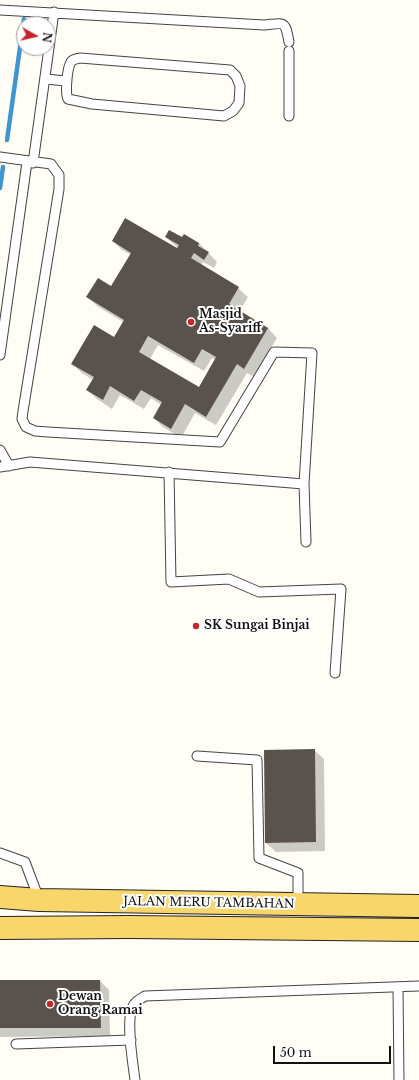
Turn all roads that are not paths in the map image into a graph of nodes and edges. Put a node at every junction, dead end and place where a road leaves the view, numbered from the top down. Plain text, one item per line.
1 (0, 10) edge
2 (54, 12) junction
3 (45, 79) junction
4 (67, 80) junction
5 (289, 116) dead end
6 (0, 157) edge
7 (27, 162) junction
8 (0, 356) edge
9 (0, 450) edge
10 (4, 466) edge
11 (169, 472) junction
12 (304, 484) junction
13 (306, 542) dead end
14 (335, 673) dead end
15 (197, 756) dead end
16 (0, 853) edge
17 (0, 898) edge
18 (39, 900) junction
19 (298, 904) junction
20 (419, 906) edge
21 (0, 928) edge
22 (419, 930) edge
23 (398, 986) junction
24 (419, 986) edge
25 (130, 1040) junction
26 (16, 1044) dead end
27 (135, 1080) edge
28 (399, 1080) edge

1 - 2 lane
2 - 3 lane
2 - 5 lane
3 - 4 lane
3 - 7 lane
4 - 4 lane
6 - 7 lane
7 - 8 lane
7 - 12 lane
9 - 10 lane
10 - 11 lane
11 - 12 lane
11 - 14 lane
12 - 13 lane
15 - 19 lane
16 - 18 lane
17 - 18 main road, JALAN MERU TAMBAHAN
18 - 19 main road, JALAN MERU TAMBAHAN
19 - 20 main road, JALAN MERU TAMBAHAN
21 - 22 main road, JALAN MERU TAMBAHAN
23 - 24 lane
23 - 25 lane
23 - 28 lane
25 - 26 lane
25 - 27 lane

